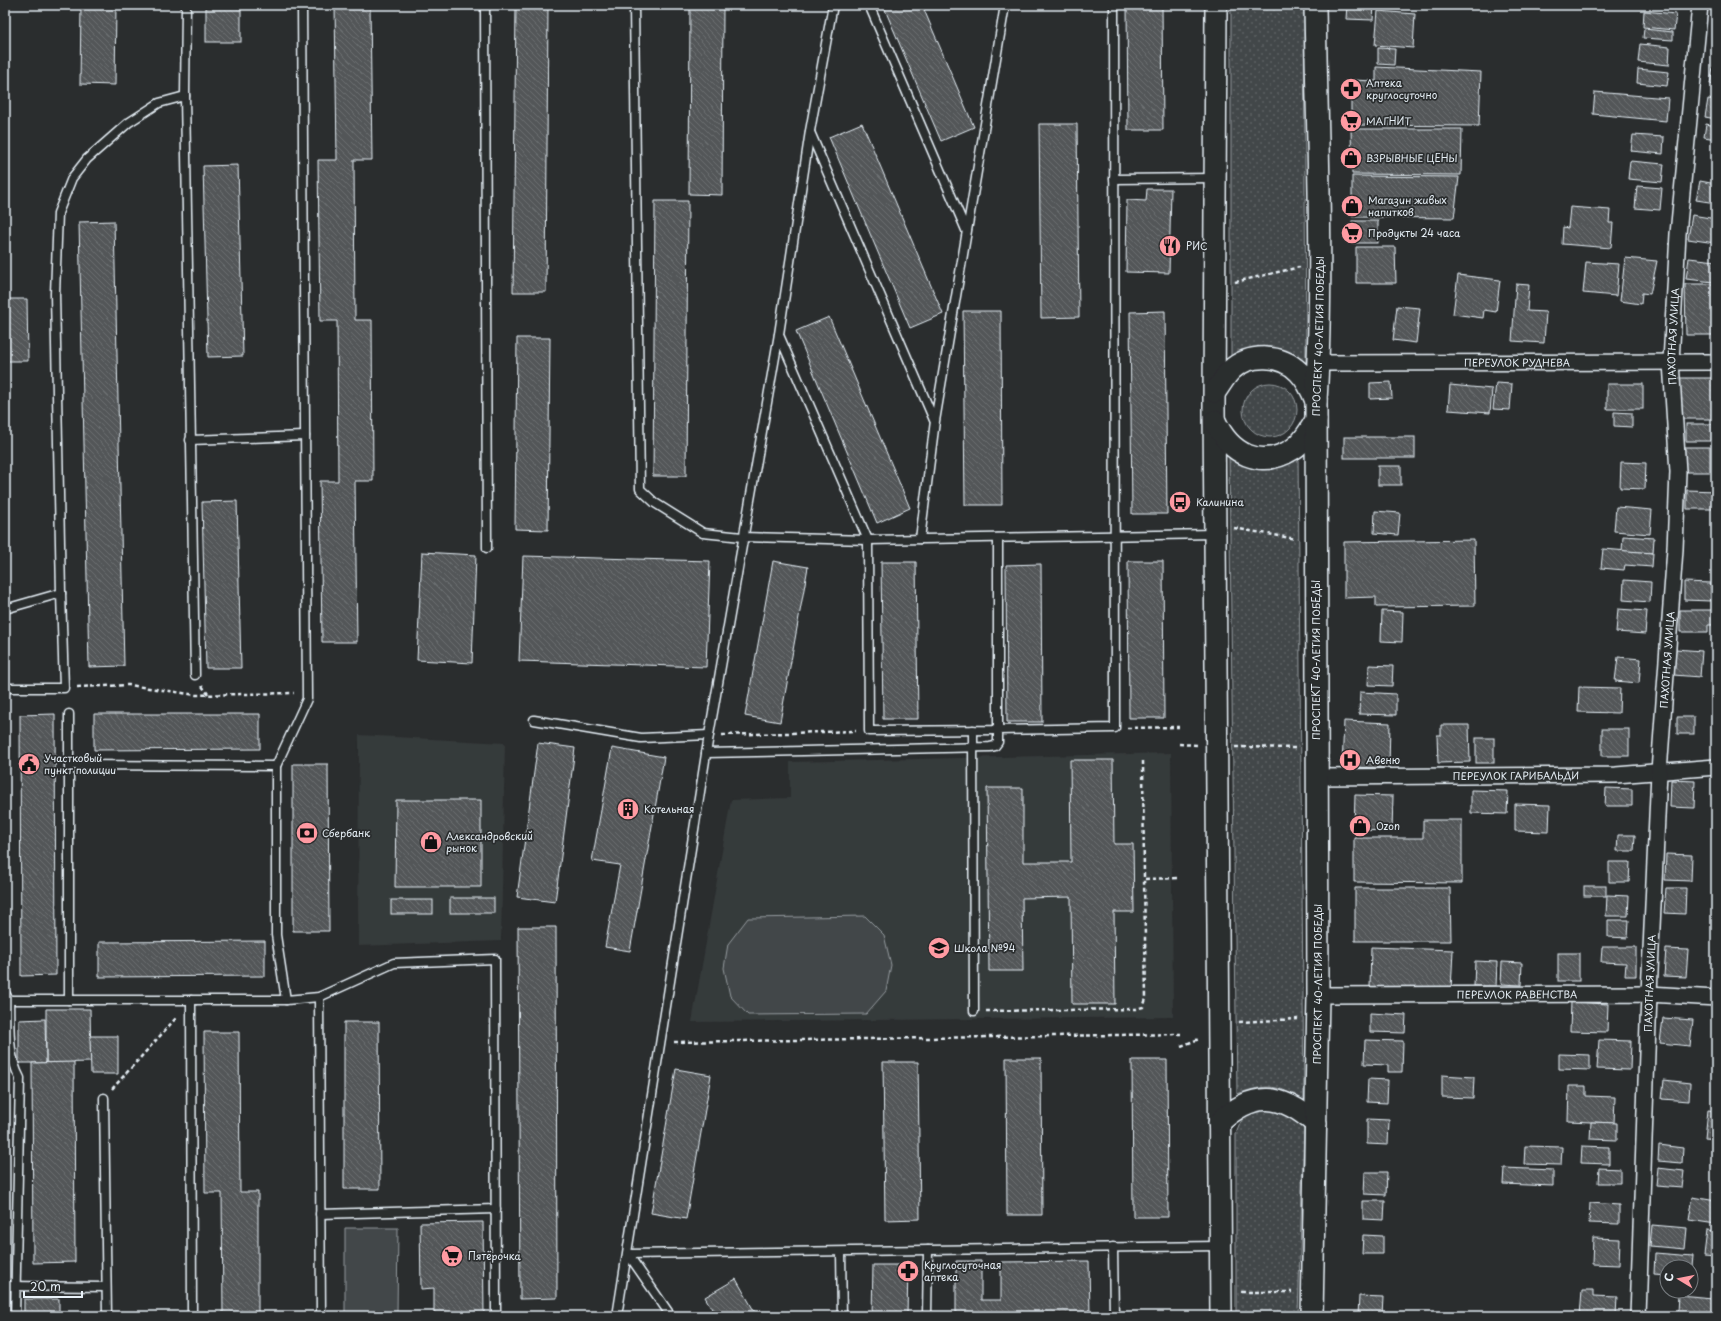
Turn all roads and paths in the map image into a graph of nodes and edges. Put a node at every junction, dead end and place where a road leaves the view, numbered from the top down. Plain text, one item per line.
1 (186, 5) edge
2 (302, 5) edge
3 (485, 5) edge
4 (634, 5) edge
5 (833, 5) edge
6 (869, 5) edge
7 (1005, 5) edge
8 (1114, 5) edge
9 (1216, 5) edge
10 (1315, 5) edge
11 (1700, 5) edge
12 (185, 96) junction
13 (810, 131) junction
14 (1216, 178) junction
15 (1114, 179) junction
16 (967, 231) junction
17 (1318, 263) junction
18 (1215, 286) junction
19 (779, 334) junction
20 (1671, 362) junction
21 (1716, 362) edge
22 (1318, 363) junction
23 (1214, 392) junction
24 (1316, 410) junction
25 (934, 421) junction
26 (1215, 421) junction
27 (305, 436) junction
28 (190, 440) junction
29 (1216, 530) junction
30 (1115, 535) junction
31 (742, 537) junction
32 (998, 538) junction
33 (920, 539) junction
34 (868, 540) junction
35 (1316, 542) junction
36 (487, 548) dead end
37 (61, 593) junction
38 (5, 610) edge
39 (195, 675) dead end
40 (5, 688) edge
41 (64, 688) junction
42 (306, 693) junction
43 (68, 714) dead end
44 (534, 720) dead end
45 (1179, 727) dead end
46 (1116, 728) junction
47 (973, 730) junction
48 (998, 730) junction
49 (870, 731) junction
50 (709, 735) junction
51 (1179, 744) dead end
52 (1201, 745) dead end
53 (1235, 747) dead end
54 (973, 748) junction
55 (1316, 748) junction
56 (706, 753) junction
57 (1143, 761) dead end
58 (69, 766) junction
59 (276, 766) junction
60 (1716, 766) edge
61 (1659, 772) junction
62 (1316, 777) junction
63 (1180, 878) dead end
64 (1144, 879) junction
65 (1649, 994) junction
66 (1318, 995) junction
67 (7, 997) edge
68 (319, 997) junction
69 (1716, 998) edge
70 (69, 1000) junction
71 (192, 1000) junction
72 (286, 1000) junction
73 (974, 1011) joint
74 (1318, 1018) junction
75 (1239, 1022) dead end
76 (1181, 1034) dead end
77 (1202, 1038) dead end
78 (670, 1042) dead end
79 (1181, 1046) dead end
80 (104, 1098) joint
81 (1218, 1123) junction
82 (1316, 1124) junction
83 (496, 1209) junction
84 (320, 1214) junction
85 (1220, 1246) junction
86 (1113, 1247) junction
87 (928, 1250) junction
88 (841, 1252) junction
89 (628, 1254) junction
90 (5, 1286) edge
91 (15, 1286) junction
92 (106, 1287) junction
93 (1220, 1292) junction
94 (1312, 1292) junction
95 (15, 1316) edge
96 (107, 1316) edge
97 (192, 1316) edge
98 (321, 1316) edge
99 (496, 1316) edge
100 (617, 1316) edge
101 (671, 1316) edge
102 (842, 1316) edge
103 (927, 1316) edge
104 (1114, 1316) edge
105 (1221, 1316) edge
106 (1312, 1316) edge
107 (1638, 1316) edge

1 - 12 lane
2 - 27 lane
3 - 36 lane
4 - 31 lane
5 - 13 lane
6 - 16 lane
7 - 16 lane
8 - 15 lane
9 - 14 main road
10 - 17 main road, ПРОСПЕКТ 40-ЛЕТИЯ ПОБЕДЫ
11 - 20 street, ПАХОТНАЯ УЛИЦА
12 - 28 lane
12 - 37 lane
13 - 19 lane
13 - 25 lane
14 - 15 lane
14 - 18 main road
15 - 30 lane
16 - 25 lane
17 - 18 path
17 - 22 main road, ПРОСПЕКТ 40-ЛЕТИЯ ПОБЕДЫ
18 - 23 main road
19 - 31 lane
19 - 34 lane
20 - 21 street, ПЕРЕУЛОК РУДНЕВА
20 - 22 street, ПЕРЕУЛОК РУДНЕВА
20 - 61 street, ПАХОТНАЯ УЛИЦА
22 - 24 main road, ПРОСПЕКТ 40-ЛЕТИЯ ПОБЕДЫ
23 - 24 main road
23 - 26 main road
24 - 26 main road
24 - 35 main road, ПРОСПЕКТ 40-ЛЕТИЯ ПОБЕДЫ
25 - 33 lane
26 - 29 main road
27 - 28 lane
27 - 42 lane
28 - 39 lane
29 - 30 lane
29 - 35 path
29 - 81 main road
30 - 32 lane
30 - 46 lane
31 - 34 lane
31 - 50 lane
32 - 33 lane
32 - 48 lane
33 - 34 lane
34 - 49 lane
35 - 55 main road, ПРОСПЕКТ 40-ЛЕТИЯ ПОБЕДЫ
37 - 38 lane
37 - 41 lane
40 - 41 lane
41 - 42 path
42 - 59 lane
43 - 58 lane
44 - 50 lane
45 - 46 path
46 - 48 lane
47 - 48 lane
47 - 49 lane
47 - 54 lane
48 - 54 lane
49 - 50 path
50 - 56 lane
51 - 52 path
53 - 55 path
54 - 56 lane
54 - 73 lane
55 - 62 main road, ПРОСПЕКТ 40-ЛЕТИЯ ПОБЕДЫ
56 - 89 lane
57 - 64 path
58 - 59 lane
58 - 70 lane
59 - 72 lane
60 - 61 street, ПЕРЕУЛОК ГАРИБАЛЬДИ
61 - 62 street, ПЕРЕУЛОК ГАРИБАЛЬДИ
61 - 65 street, ПАХОТНАЯ УЛИЦА
62 - 66 main road, ПРОСПЕКТ 40-ЛЕТИЯ ПОБЕДЫ
63 - 64 path
64 - 73 path
65 - 66 street, ПЕРЕУЛОК РАВЕНСТВА
65 - 69 street, ПЕРЕУЛОК РАВЕНСТВА
65 - 107 street, ПАХОТНАЯ УЛИЦА
66 - 74 main road, ПРОСПЕКТ 40-ЛЕТИЯ ПОБЕДЫ
67 - 70 lane
67 - 91 lane
68 - 72 lane
68 - 83 lane
68 - 84 lane
70 - 71 lane
71 - 72 lane
71 - 80 path
71 - 97 lane
74 - 75 path
74 - 82 main road, ПРОСПЕКТ 40-ЛЕТИЯ ПОБЕДЫ
76 - 78 path
77 - 79 path
80 - 92 lane
81 - 82 main road
81 - 85 main road
82 - 94 main road, ПРОСПЕКТ 40-ЛЕТИЯ ПОБЕДЫ
83 - 84 lane
83 - 99 lane
84 - 98 lane
85 - 86 lane
85 - 93 main road
86 - 87 lane
86 - 104 lane
87 - 88 lane
87 - 103 lane
88 - 89 lane
88 - 102 lane
89 - 100 lane
89 - 101 lane
90 - 91 lane
91 - 92 lane
91 - 95 lane
92 - 96 lane
93 - 94 path
93 - 105 main road
94 - 106 main road, ПРОСПЕКТ 40-ЛЕТИЯ ПОБЕДЫ

